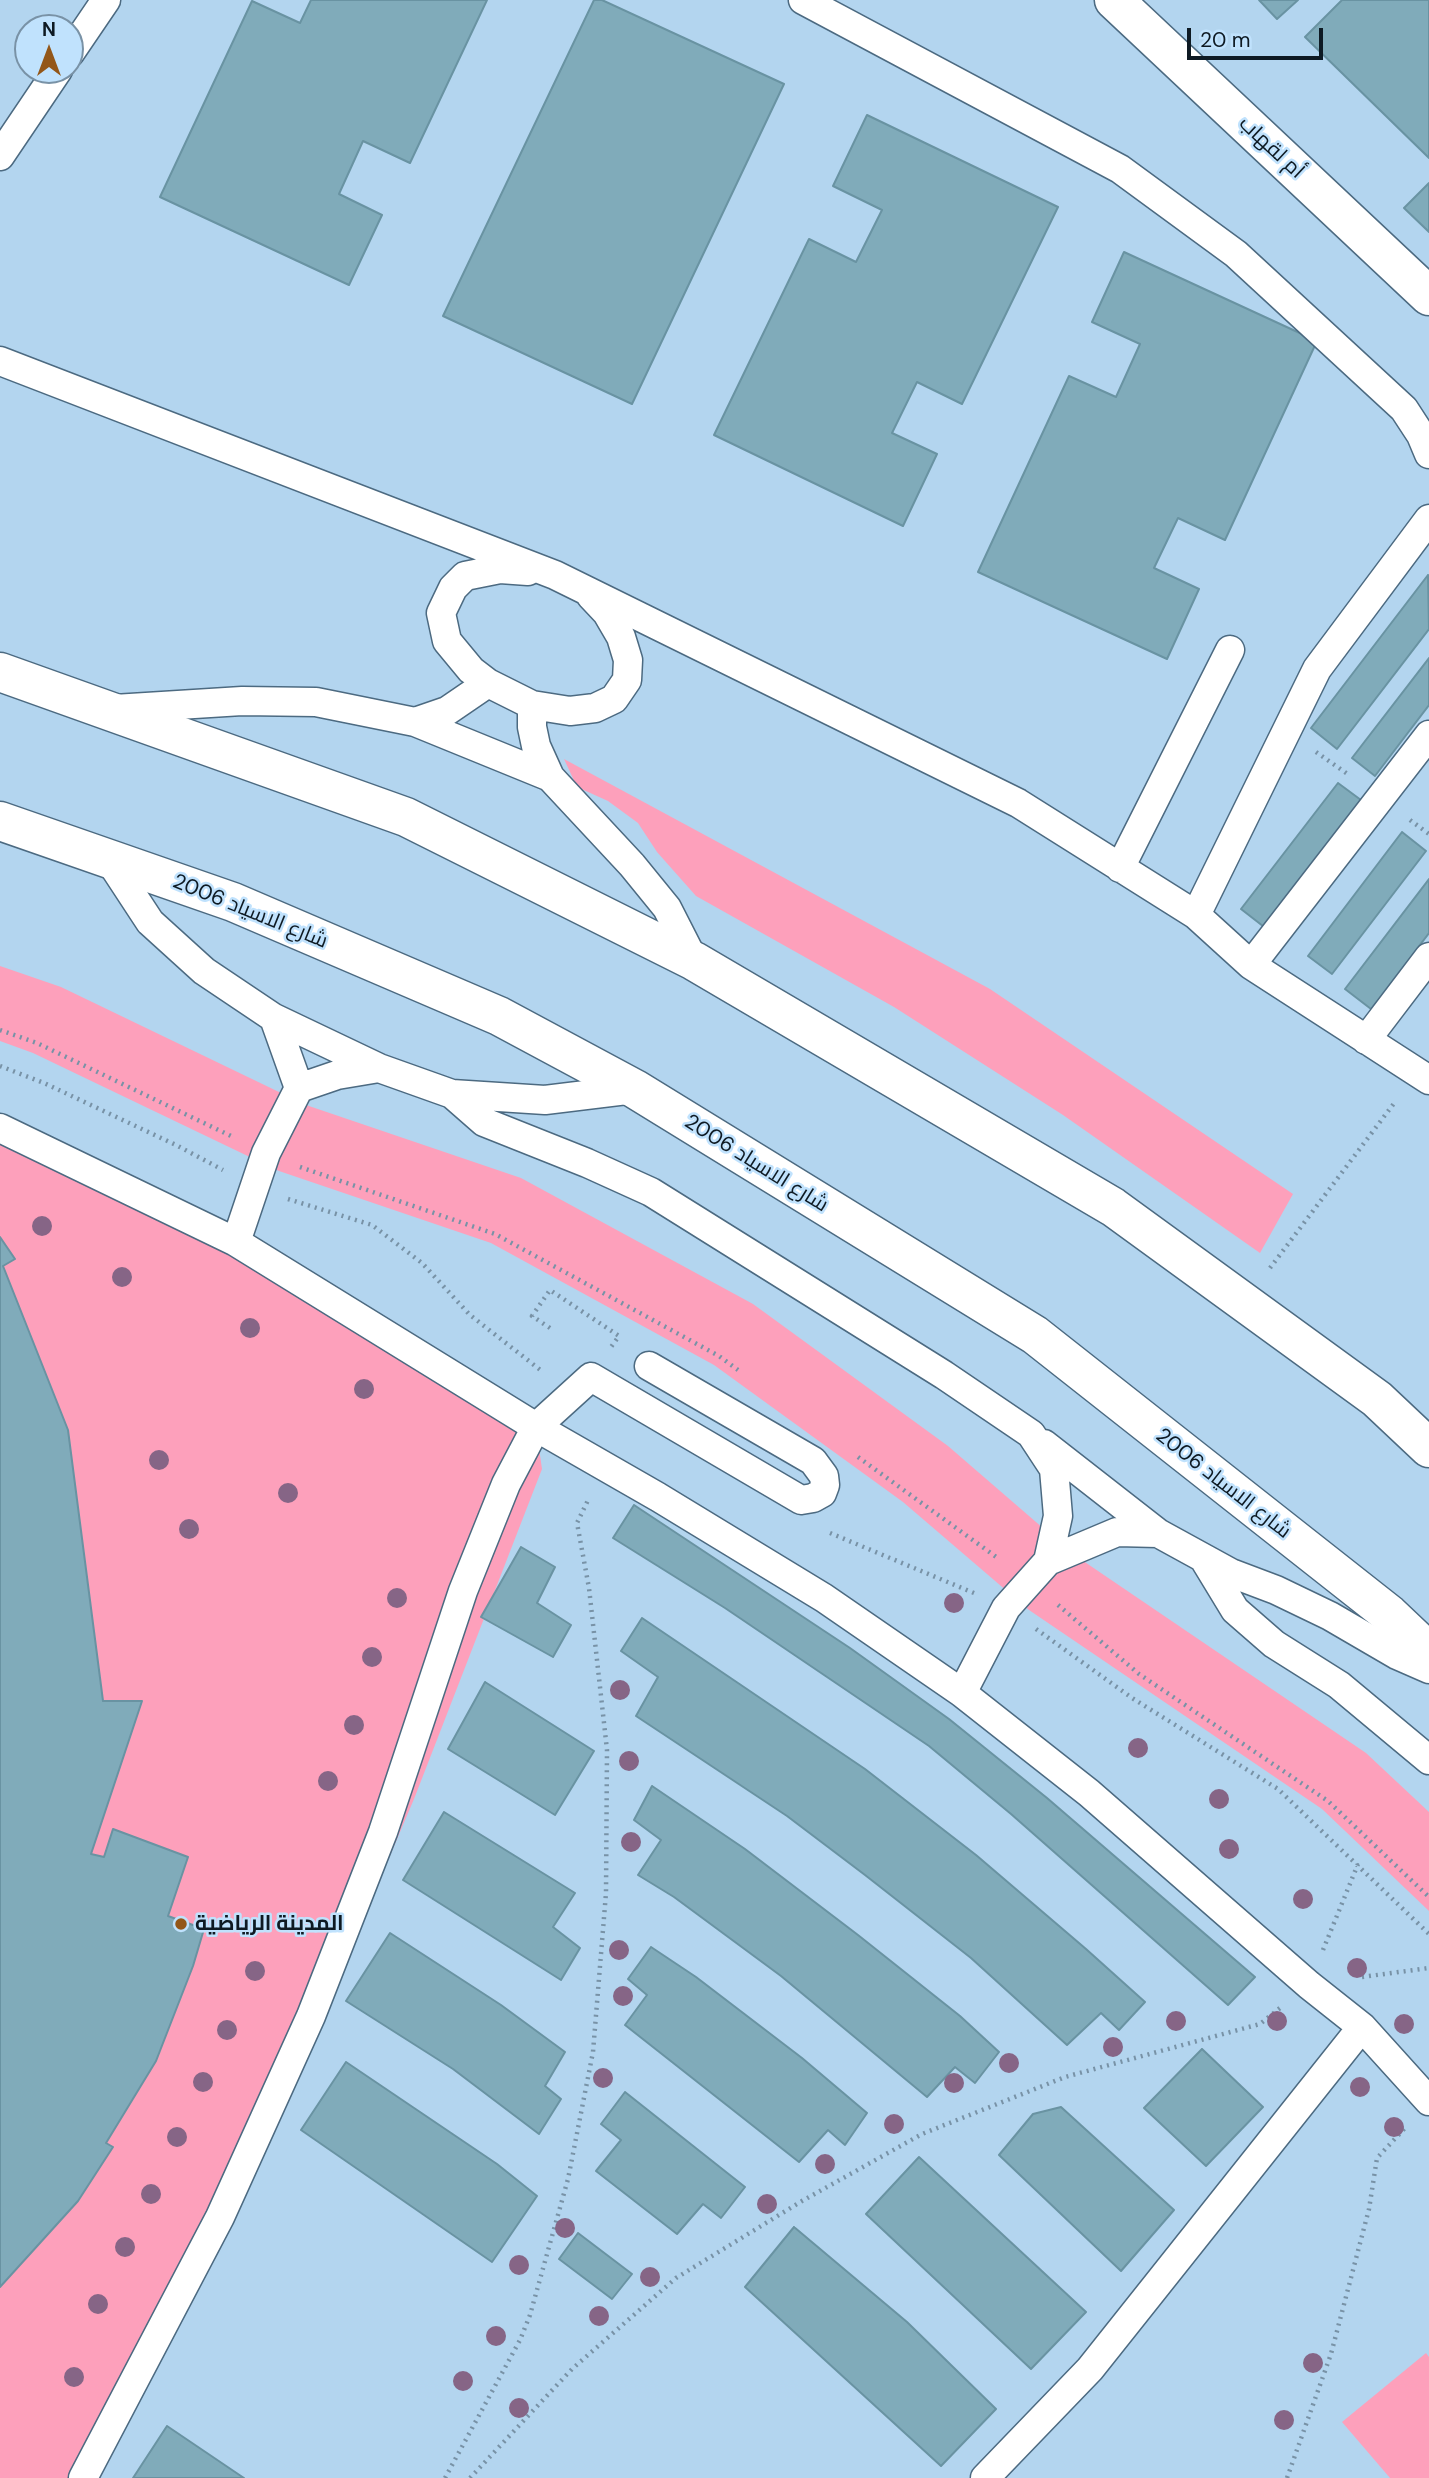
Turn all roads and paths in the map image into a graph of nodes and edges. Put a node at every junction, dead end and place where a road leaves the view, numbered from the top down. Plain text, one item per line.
1 (106, 0) edge
2 (803, 0) edge
3 (1114, 0) edge
4 (84, 32) edge
5 (49, 84) edge
6 (0, 156) edge
7 (1429, 296) edge
8 (0, 360) edge
9 (1429, 454) edge
10 (1429, 519) edge
11 (555, 575) junction
12 (584, 589) junction
13 (1230, 650) dead end
14 (0, 672) edge
15 (488, 683) junction
16 (532, 705) junction
17 (104, 709) junction
18 (415, 722) junction
19 (1429, 734) edge
20 (550, 777) junction
21 (0, 821) edge
22 (108, 858) junction
23 (1120, 868) junction
24 (1196, 915) junction
25 (1429, 957) edge
26 (694, 961) junction
27 (1251, 965) junction
28 (274, 1018) junction
29 (1366, 1040) junction
30 (379, 1068) junction
31 (1423, 1076) edge
32 (299, 1088) junction
33 (635, 1089) junction
34 (452, 1094) junction
35 (0, 1128) edge
36 (236, 1242) junction
37 (1244, 1303) junction
38 (550, 1328) dead end
39 (649, 1366) dead end
40 (591, 1377) junction
41 (537, 1427) junction
42 (1031, 1434) junction
43 (1421, 1434) edge
44 (604, 1466) junction
45 (1158, 1533) junction
46 (1202, 1557) junction
47 (1048, 1561) junction
48 (1429, 1652) edge
49 (1429, 1669) edge
50 (962, 1693) junction
51 (1429, 1760) edge
52 (1358, 1864) dead end
53 (1429, 1968) edge
54 (1309, 1985) junction
55 (1362, 2027) junction
56 (1420, 2111) edge
57 (83, 2478) edge
58 (444, 2478) edge
59 (470, 2478) edge
60 (985, 2478) edge
61 (1287, 2478) edge

1 - 4 lane
2 - 9 lane
3 - 7 main road, أم لقهاب
5 - 6 lane
8 - 11 lane
10 - 24 lane
11 - 12 lane
11 - 15 lane
12 - 16 lane
12 - 23 lane
13 - 23 lane
14 - 17 main road
15 - 16 lane
15 - 18 lane
16 - 20 lane
17 - 18 lane
17 - 26 main road
18 - 20 lane
19 - 27 lane
20 - 26 lane
21 - 22 main road, شارع الاسياد 2006
22 - 28 lane
22 - 33 main road, شارع الاسياد 2006
23 - 24 lane
24 - 27 lane
25 - 29 lane
26 - 37 main road
27 - 29 lane
28 - 30 lane
28 - 32 lane
29 - 31 lane
30 - 32 lane
30 - 34 lane
31 - 37 path
32 - 36 lane
33 - 34 lane
33 - 48 main road, شارع الاسياد 2006
34 - 42 lane
35 - 36 lane
36 - 41 lane
37 - 43 main road
38 - 40 path
39 - 40 lane
40 - 41 lane
41 - 44 lane
41 - 57 lane
42 - 45 lane
42 - 47 lane
44 - 50 lane
44 - 58 path
45 - 46 lane
45 - 47 lane
46 - 49 lane
46 - 51 lane
47 - 50 lane
50 - 54 lane
52 - 54 path
53 - 54 path
54 - 55 lane
54 - 59 path
55 - 56 lane
55 - 60 lane
56 - 61 path

